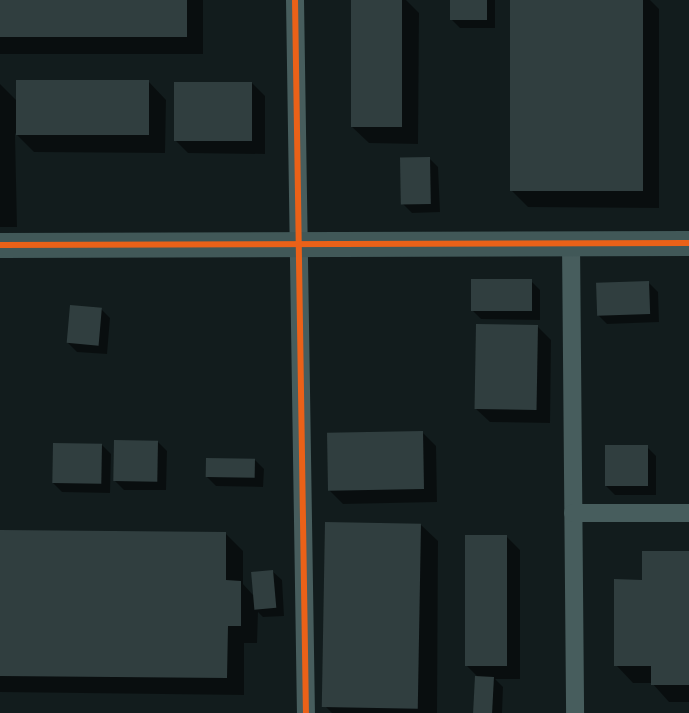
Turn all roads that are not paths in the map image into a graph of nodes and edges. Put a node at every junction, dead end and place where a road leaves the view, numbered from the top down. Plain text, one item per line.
1 (295, 0) edge
2 (571, 243) junction
3 (689, 243) edge
4 (297, 244) junction
5 (0, 245) edge
6 (574, 513) junction
7 (689, 513) edge
8 (306, 713) edge
9 (575, 713) edge

1 - 4 street
2 - 3 street
2 - 4 street
2 - 6 street
4 - 5 street
4 - 8 street
6 - 7 street
6 - 9 street

